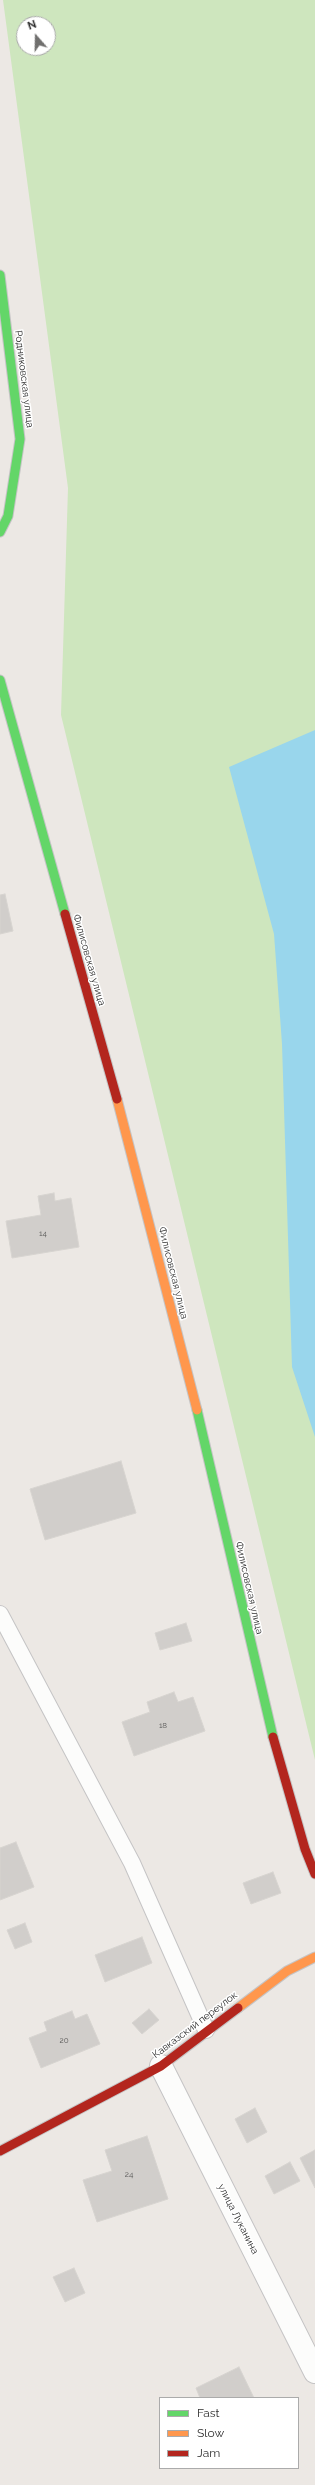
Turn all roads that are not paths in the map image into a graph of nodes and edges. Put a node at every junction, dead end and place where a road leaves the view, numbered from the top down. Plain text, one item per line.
1 (0, 275) edge
2 (0, 532) edge
3 (0, 680) edge
4 (0, 1614) edge
5 (315, 1874) edge
6 (315, 1956) edge
7 (206, 2030) junction
8 (161, 2066) junction
9 (0, 2151) edge
10 (315, 2372) edge

1 - 2 street, Родниковская улица
3 - 5 street, Филисовская улица
4 - 7 lane
6 - 7 street, Кавказский переулок
7 - 8 street, Кавказский переулок
8 - 9 street, Кавказский переулок
8 - 10 street, улица Луканина

